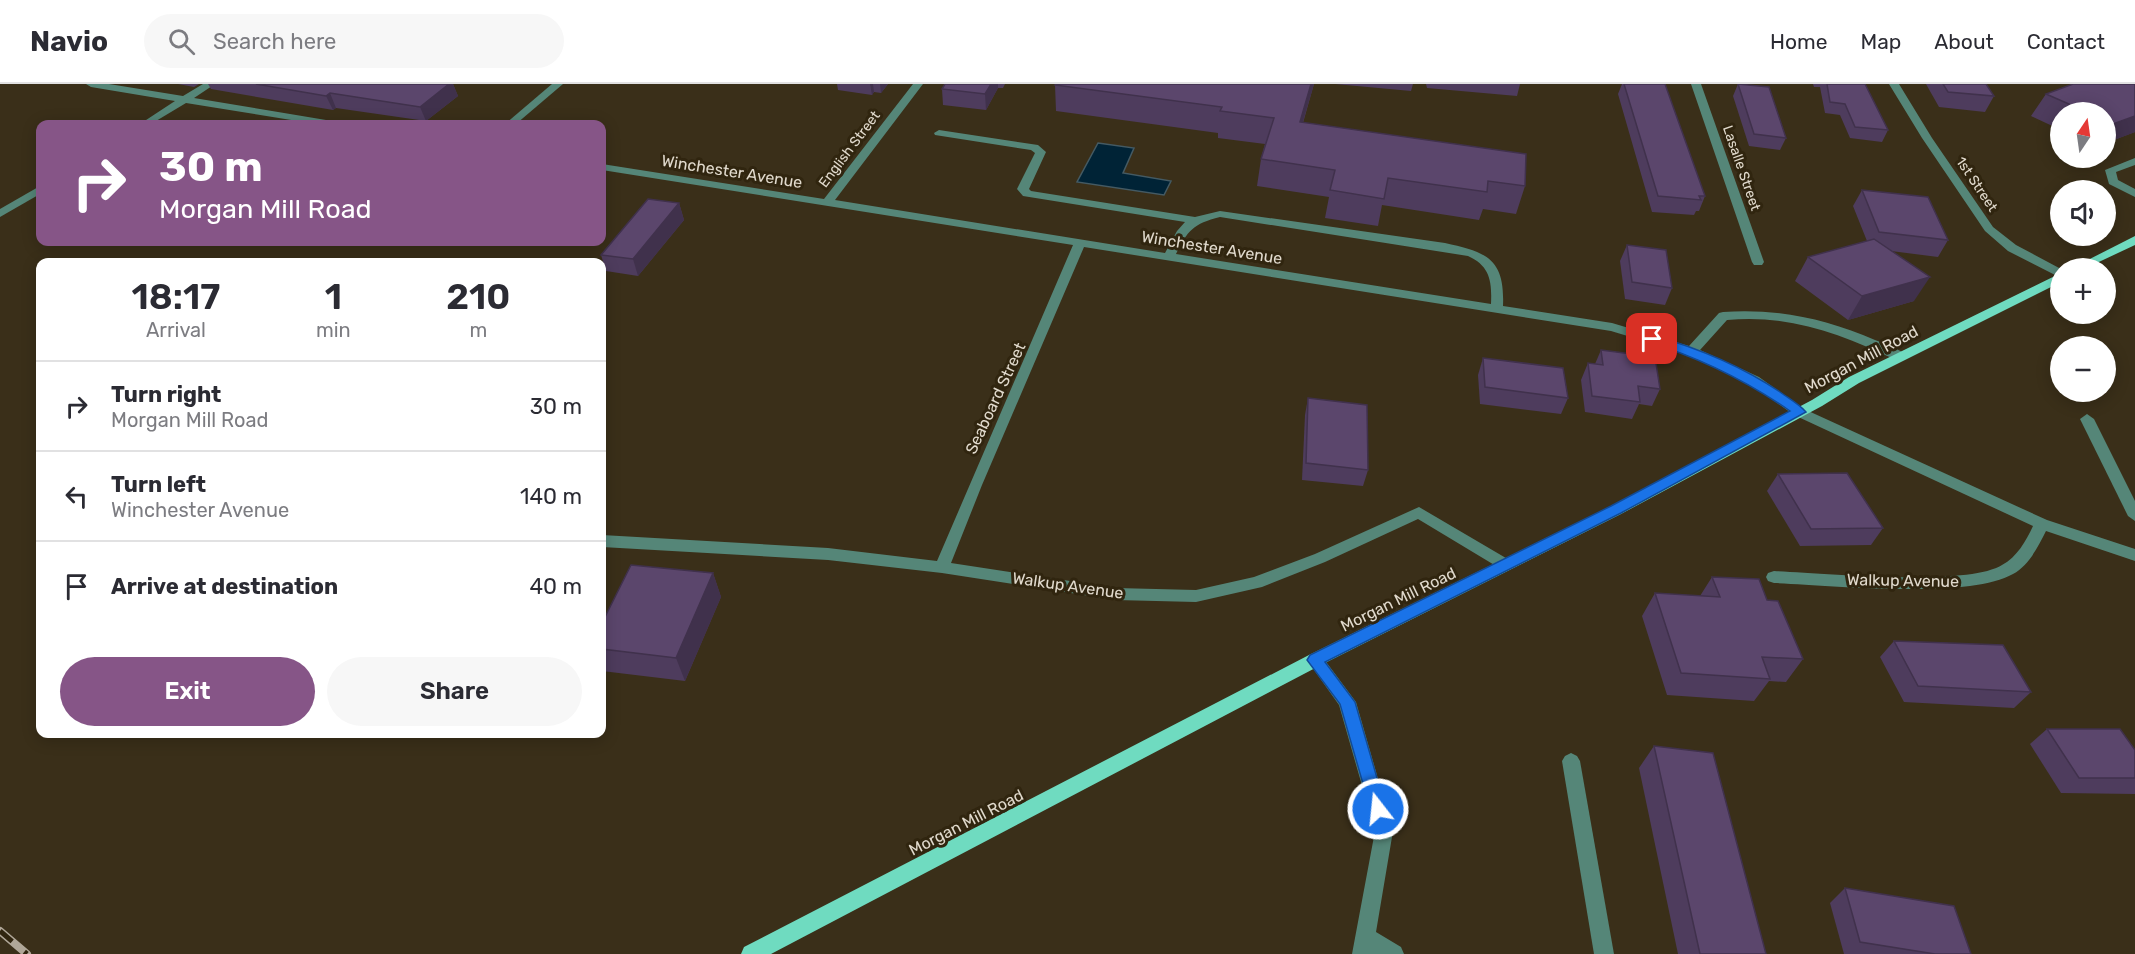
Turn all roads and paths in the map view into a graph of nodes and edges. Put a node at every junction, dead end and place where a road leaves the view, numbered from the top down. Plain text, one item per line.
1 (91, 84) edge
2 (210, 84) edge
3 (558, 84) edge
4 (918, 84) edge
5 (1696, 84) edge
6 (1894, 84) edge
7 (185, 100) junction
8 (152, 120) edge
9 (308, 120) edge
10 (515, 120) edge
11 (939, 133) dead end
12 (2135, 161) edge
13 (606, 168) edge
14 (36, 192) edge
15 (2135, 194) edge
16 (827, 203) junction
17 (0, 214) edge
18 (1194, 220) junction
19 (2135, 240) edge
20 (1080, 243) junction
21 (1169, 257) junction
22 (2098, 258) edge
23 (1758, 262) dead end
24 (2050, 269) edge
25 (2050, 281) edge
26 (1497, 310) junction
27 (1692, 351) junction
28 (1901, 357) junction
29 (1800, 412) junction
30 (2087, 419) dead end
31 (2135, 516) edge
32 (2042, 524) junction
33 (606, 541) edge
34 (2135, 555) edge
35 (1506, 565) junction
36 (942, 567) junction
37 (1774, 578) dead end
38 (1315, 660) junction
39 (1571, 761) dead end
40 (1364, 946) edge
41 (751, 954) edge
42 (1394, 954) edge
43 (1604, 954) edge

1 - 7 street
2 - 7 street
3 - 10 street
4 - 16 street, English Street
5 - 23 street, Lasalle Street
6 - 24 street, 1st Street
7 - 8 street
7 - 9 street
11 - 18 street
12 - 15 street
13 - 16 street, Winchester Avenue
14 - 17 street
16 - 20 street, Winchester Avenue
18 - 21 street
18 - 26 street
19 - 22 main road
20 - 21 street, Winchester Avenue
20 - 36 street, Seaboard Street
21 - 26 street, Winchester Avenue
25 - 28 main road, Morgan Mill Road
26 - 27 street, Winchester Avenue
27 - 28 street
27 - 29 street, Winchester Avenue
28 - 29 main road, Morgan Mill Road
29 - 32 street
29 - 35 main road, Morgan Mill Road
30 - 31 street
32 - 34 street
32 - 37 street, Walkup Avenue
33 - 36 street, Walkup Avenue
35 - 36 street, Walkup Avenue
35 - 38 main road, Morgan Mill Road
38 - 40 street
38 - 41 main road, Morgan Mill Road
39 - 43 street
40 - 42 street

